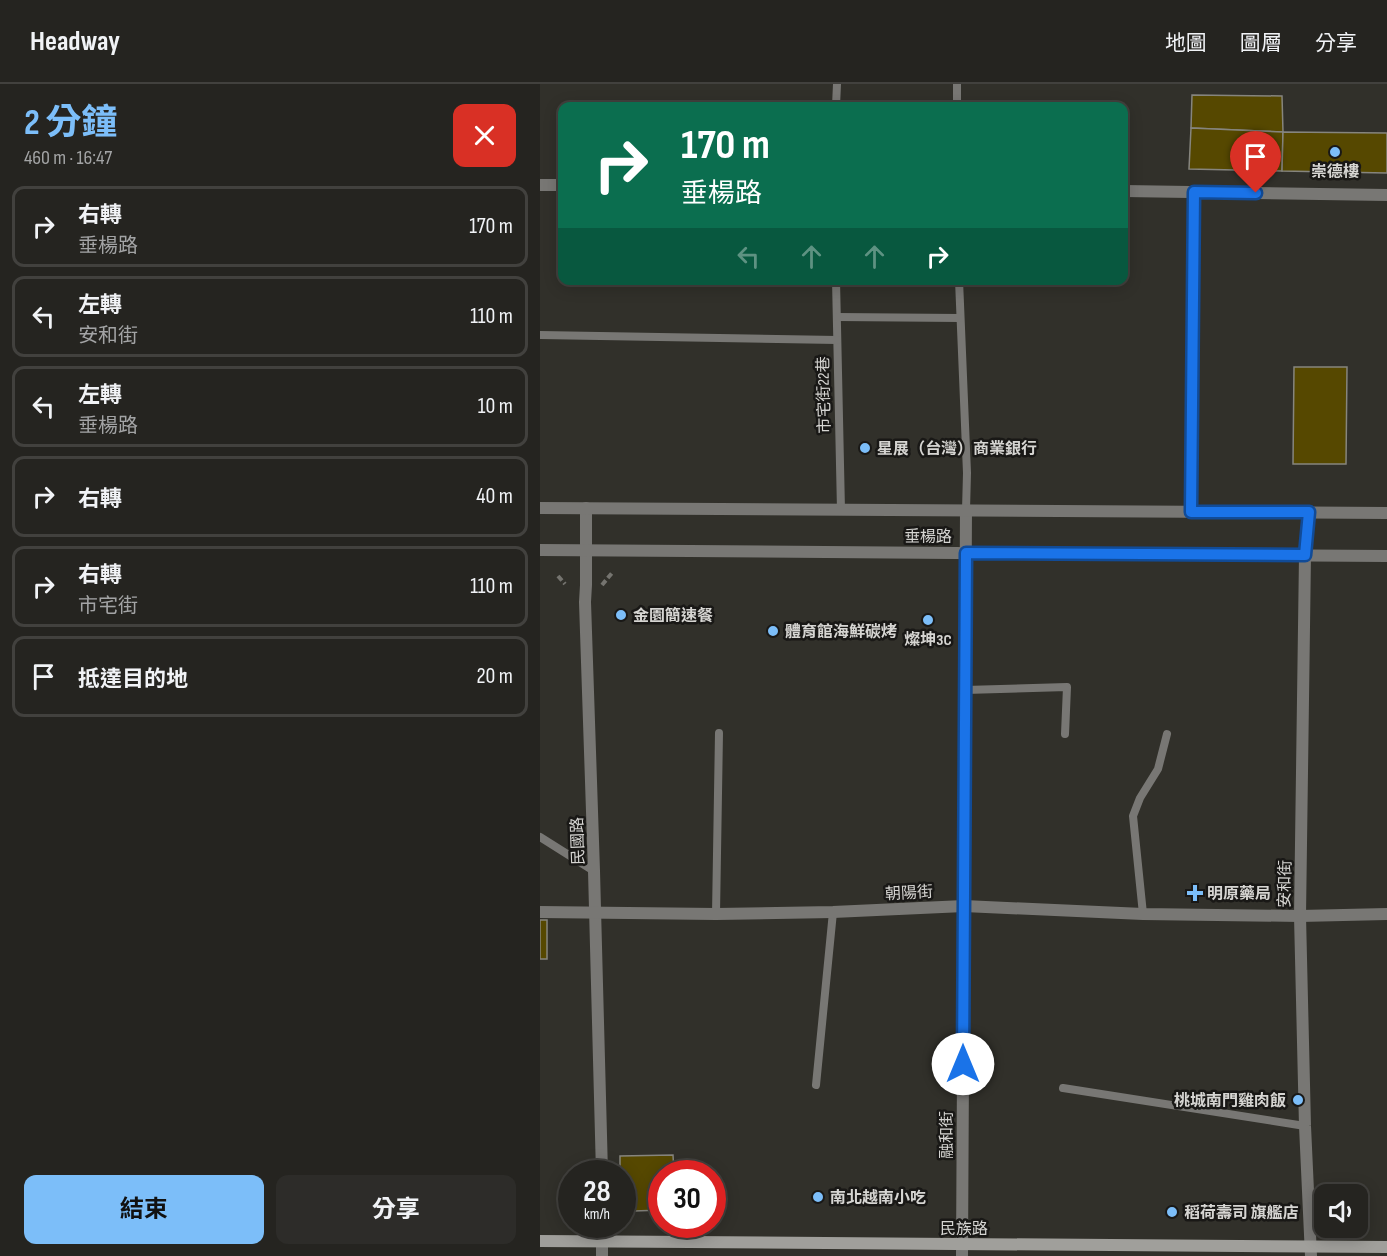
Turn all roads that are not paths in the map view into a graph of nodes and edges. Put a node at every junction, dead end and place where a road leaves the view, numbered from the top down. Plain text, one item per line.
1 (837, 84) edge
2 (957, 84) edge
3 (836, 102) edge
4 (957, 102) edge
5 (540, 185) edge
6 (558, 185) edge
7 (1128, 191) edge
8 (1194, 192) junction
9 (1387, 195) edge
10 (836, 285) edge
11 (959, 285) edge
12 (837, 316) junction
13 (960, 318) junction
14 (540, 335) edge
15 (837, 340) junction
16 (540, 508) edge
17 (586, 508) junction
18 (841, 510) junction
19 (966, 510) junction
20 (1191, 512) junction
21 (1309, 512) junction
22 (1387, 513) edge
23 (540, 550) edge
24 (585, 550) junction
25 (966, 553) junction
26 (1305, 555) junction
27 (1387, 556) edge
28 (965, 690) junction
29 (719, 733) dead end
30 (1065, 734) dead end
31 (1167, 734) dead end
32 (540, 837) edge
33 (594, 871) junction
34 (964, 906) junction
35 (540, 912) edge
36 (833, 912) junction
37 (594, 913) junction
38 (716, 914) junction
39 (1143, 914) junction
40 (1387, 914) edge
41 (1300, 916) junction
42 (816, 1085) dead end
43 (1063, 1088) dead end
44 (1305, 1126) junction
45 (602, 1160) edge
46 (540, 1241) edge
47 (602, 1241) junction
48 (1387, 1247) edge
49 (962, 1250) edge
50 (1311, 1251) edge
51 (602, 1256) edge

1 - 3 lane
2 - 4 lane
5 - 6 street
7 - 8 street
8 - 9 street
8 - 20 street
10 - 12 lane, 市宅街22巷
11 - 13 lane
12 - 13 lane
12 - 15 lane, 市宅街22巷
13 - 19 lane
14 - 15 lane
15 - 18 lane, 市宅街22巷
16 - 17 street, 垂楊路
17 - 18 street, 垂楊路
17 - 24 street, 民國路
18 - 19 street, 垂楊路
19 - 20 street, 垂楊路
19 - 25 street, 融和街
20 - 21 street, 垂楊路
21 - 22 street, 垂楊路
21 - 26 street, 安和街
23 - 24 street, 垂楊路
24 - 25 street, 垂楊路
24 - 33 street, 民國路
25 - 26 street, 垂楊路
25 - 28 street, 融和街
26 - 27 street, 垂楊路
26 - 41 street, 安和街
28 - 30 lane
28 - 34 street, 融和街
29 - 38 lane
31 - 39 lane
32 - 33 lane
33 - 37 street, 民國路
34 - 36 street, 朝陽街
34 - 39 street, 朝陽街
34 - 49 street, 融和街
35 - 37 street, 朝陽街
36 - 38 street, 朝陽街
36 - 42 lane
37 - 38 street, 朝陽街
37 - 45 street, 民國路
39 - 41 street, 朝陽街
40 - 41 street, 朝陽街
41 - 44 street, 安和街
43 - 44 lane
44 - 50 street, 安和街
46 - 47 main road, 民族路
47 - 49 main road, 民族路
47 - 51 street
48 - 50 main road, 民族路
49 - 50 main road, 民族路

